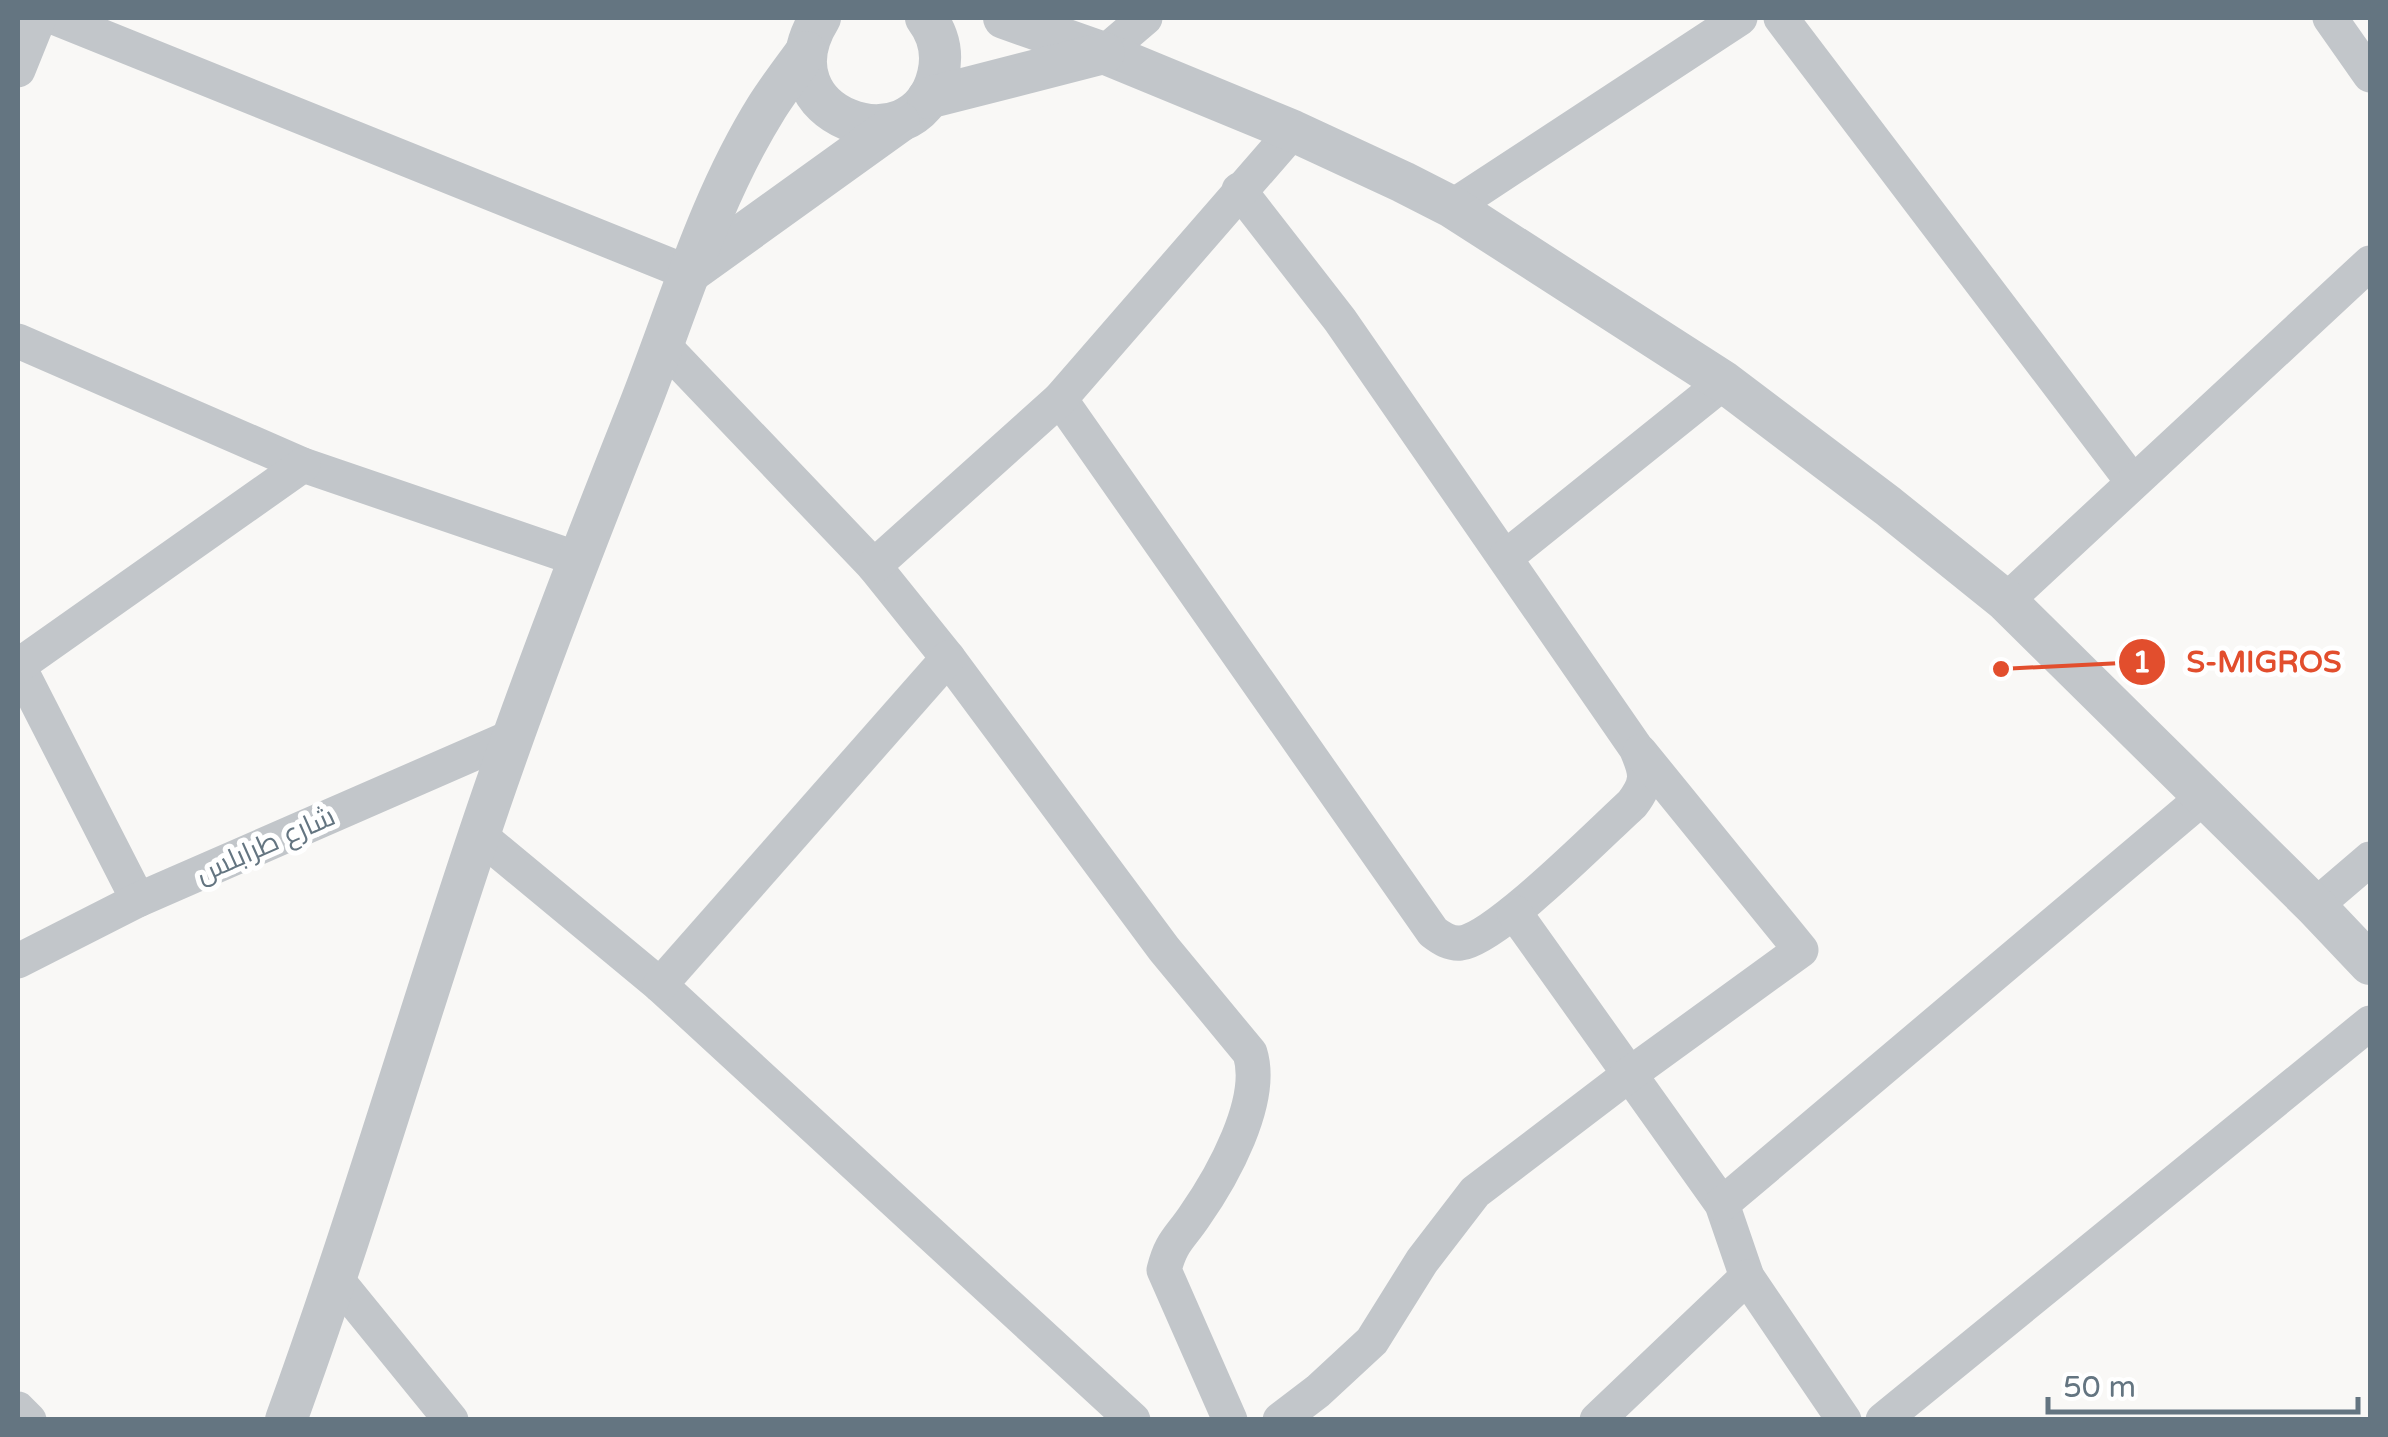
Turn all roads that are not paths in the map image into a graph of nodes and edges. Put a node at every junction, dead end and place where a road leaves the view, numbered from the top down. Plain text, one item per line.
1 (39, 18) edge
2 (56, 18) edge
3 (926, 18) edge
4 (1004, 18) edge
5 (1145, 18) edge
6 (1740, 18) edge
7 (1780, 18) edge
8 (2330, 18) edge
9 (809, 30) edge
10 (1104, 53) junction
11 (18, 70) edge
12 (2370, 75) edge
13 (915, 109) junction
14 (1292, 130) junction
15 (1238, 190) junction
16 (1452, 207) junction
17 (2370, 263) edge
18 (689, 273) junction
19 (18, 341) edge
20 (664, 346) junction
21 (1724, 382) junction
22 (1060, 399) junction
23 (303, 465) junction
24 (2132, 481) junction
25 (1506, 557) junction
26 (578, 559) junction
27 (874, 566) junction
28 (2006, 600) junction
29 (948, 658) junction
30 (18, 666) edge
31 (516, 735) junction
32 (1636, 748) junction
33 (2205, 796) junction
34 (479, 836) junction
35 (2370, 858) edge
36 (138, 900) junction
37 (2316, 906) junction
38 (1514, 912) junction
39 (18, 961) edge
40 (2370, 964) edge
41 (660, 985) junction
42 (2370, 1023) edge
43 (1630, 1074) junction
44 (1722, 1204) junction
45 (1747, 1277) junction
46 (337, 1280) junction
47 (18, 1409) edge
48 (29, 1420) edge
49 (286, 1420) edge
50 (451, 1420) edge
51 (1133, 1420) edge
52 (1230, 1420) edge
53 (1280, 1420) edge
54 (1597, 1420) edge
55 (1844, 1420) edge
56 (1883, 1420) edge

1 - 11 street
2 - 18 street
3 - 13 street
4 - 10 street
5 - 10 street
6 - 16 street
7 - 24 street
8 - 12 street
9 - 13 street
9 - 18 street
10 - 13 street
10 - 14 street
13 - 18 street
14 - 15 street
14 - 16 street
15 - 22 street
15 - 25 street
16 - 21 street
17 - 24 street
18 - 20 street
19 - 23 street
20 - 26 street
20 - 27 street
21 - 25 street
21 - 28 street
22 - 27 street
22 - 38 street
23 - 26 street
23 - 30 street
24 - 28 street
25 - 32 street
26 - 31 street
27 - 29 street
28 - 33 street
29 - 41 street
29 - 52 street
30 - 36 street
31 - 34 street
31 - 36 street, شارع طرابلس
32 - 38 street
32 - 43 street
33 - 37 street
33 - 44 street
34 - 41 street
34 - 46 street
35 - 37 street
36 - 39 street, شارع طرابلس
37 - 40 street
38 - 43 street
41 - 51 street
42 - 56 street
43 - 44 street
43 - 53 street
44 - 45 street
45 - 54 street
45 - 55 street
46 - 49 street
46 - 50 street
47 - 48 street

